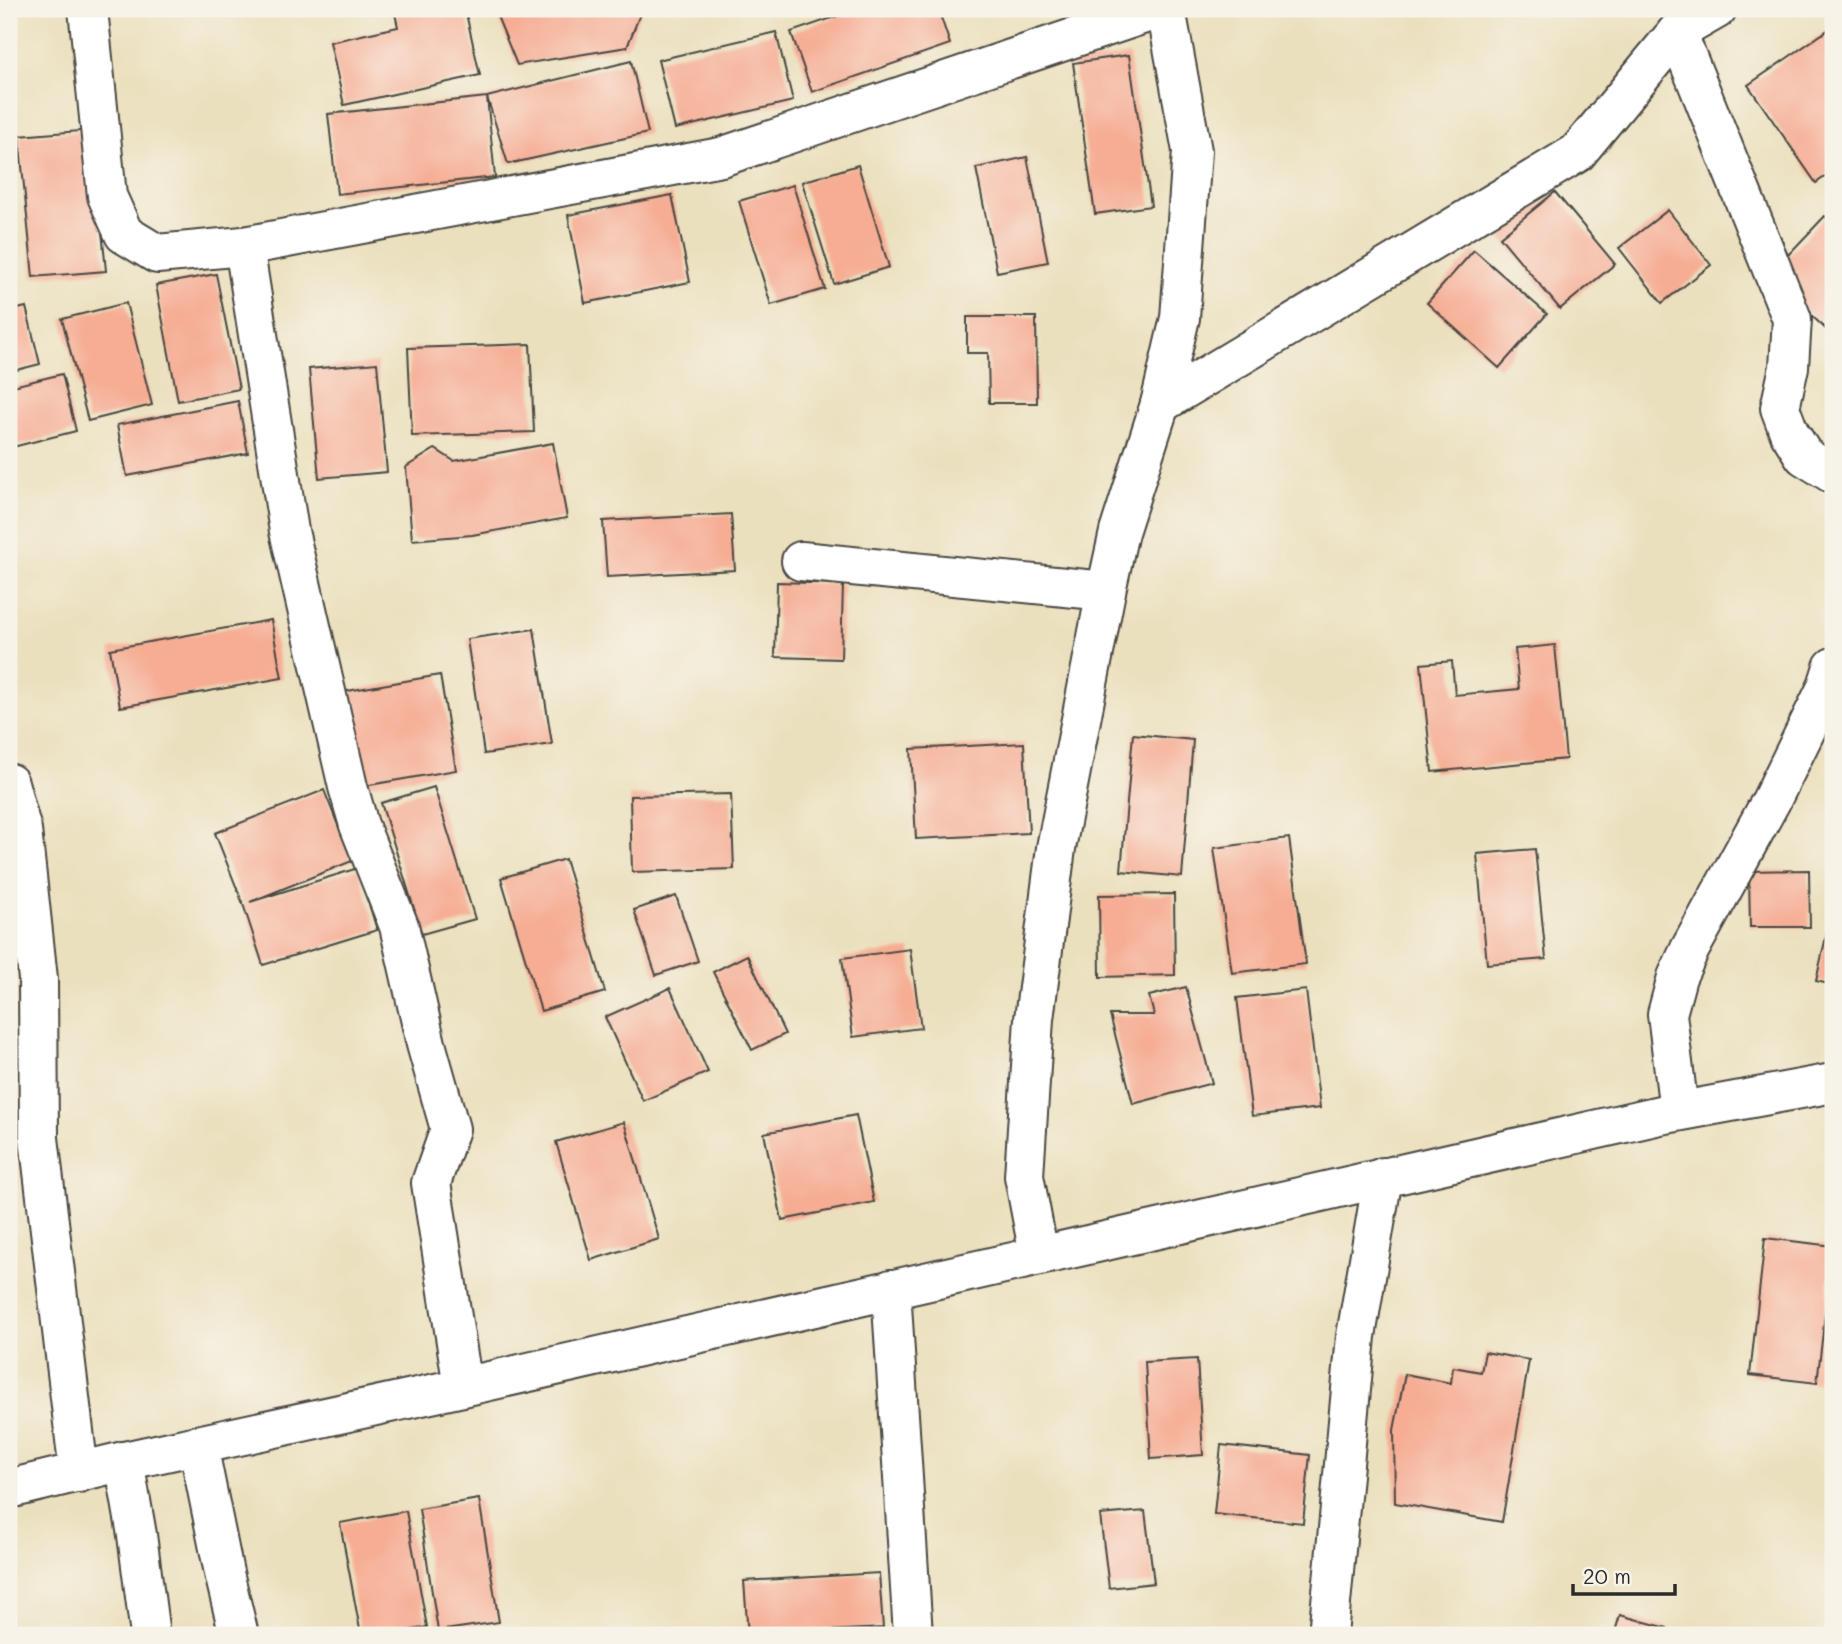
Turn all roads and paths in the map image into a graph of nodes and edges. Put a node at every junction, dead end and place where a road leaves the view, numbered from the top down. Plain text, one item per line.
1 (88, 9) edge
2 (1159, 9) edge
3 (1166, 9) edge
4 (1717, 9) edge
5 (1677, 32) junction
6 (244, 246) junction
7 (1160, 404) junction
8 (1833, 474) edge
9 (801, 561) dead end
10 (1106, 592) junction
11 (1833, 667) edge
12 (9, 783) edge
13 (1833, 1083) edge
14 (1679, 1111) junction
15 (1383, 1177) junction
16 (1039, 1255) junction
17 (891, 1289) junction
18 (463, 1387) junction
19 (198, 1445) junction
20 (124, 1461) junction
21 (79, 1473) junction
22 (9, 1489) edge
23 (150, 1635) edge
24 (239, 1635) edge
25 (913, 1635) edge
26 (1328, 1635) edge

1 - 6 street
2 - 6 street
3 - 7 street
4 - 5 street
5 - 7 street
5 - 8 street
6 - 18 street
7 - 10 street
9 - 10 street
10 - 16 street
11 - 14 street
12 - 21 street
13 - 14 street
14 - 15 street
15 - 16 street
15 - 26 street
16 - 17 street
17 - 18 street
17 - 25 street
18 - 19 street
19 - 20 street
19 - 24 street
20 - 21 street
20 - 23 street
21 - 22 street

